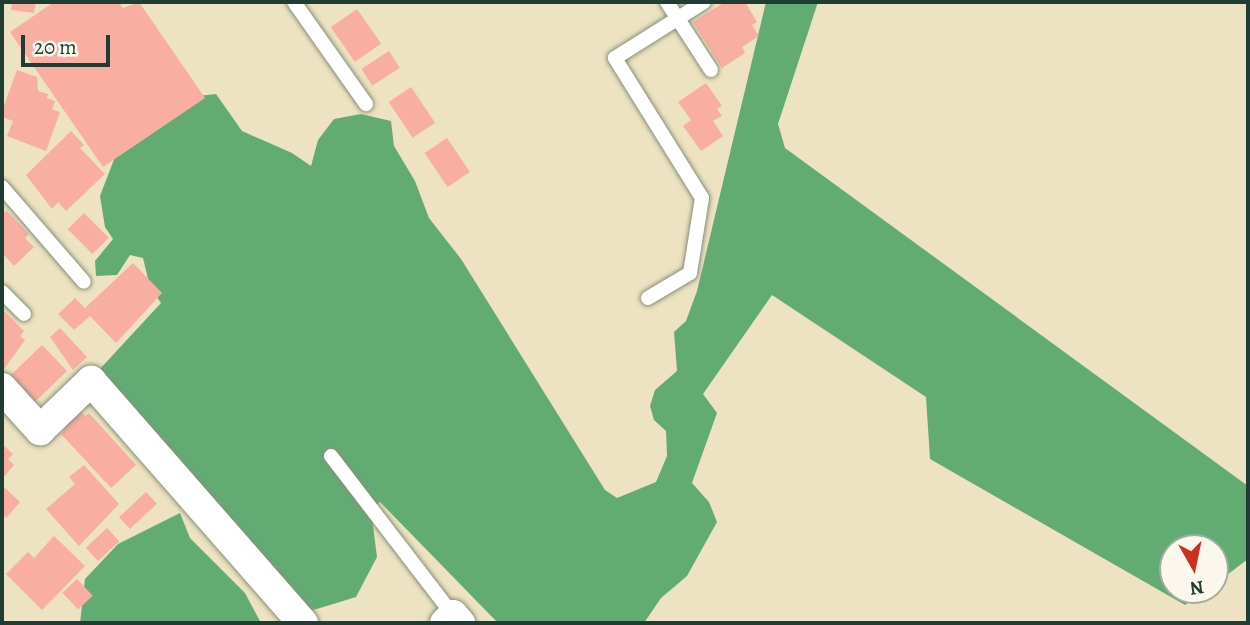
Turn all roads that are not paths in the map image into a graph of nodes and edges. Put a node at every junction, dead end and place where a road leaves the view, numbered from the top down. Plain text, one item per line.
1 (294, 2) edge
2 (667, 2) edge
3 (704, 2) edge
4 (677, 18) junction
5 (710, 70) dead end
6 (366, 104) dead end
7 (2, 187) edge
8 (84, 282) dead end
9 (2, 292) edge
10 (648, 298) dead end
11 (24, 314) dead end
12 (2, 388) edge
13 (331, 456) dead end
14 (453, 621) edge
15 (303, 623) edge

1 - 6 lane
2 - 4 lane
3 - 4 lane
4 - 5 lane
4 - 10 lane
7 - 8 lane
9 - 11 lane
12 - 15 street
13 - 14 lane

